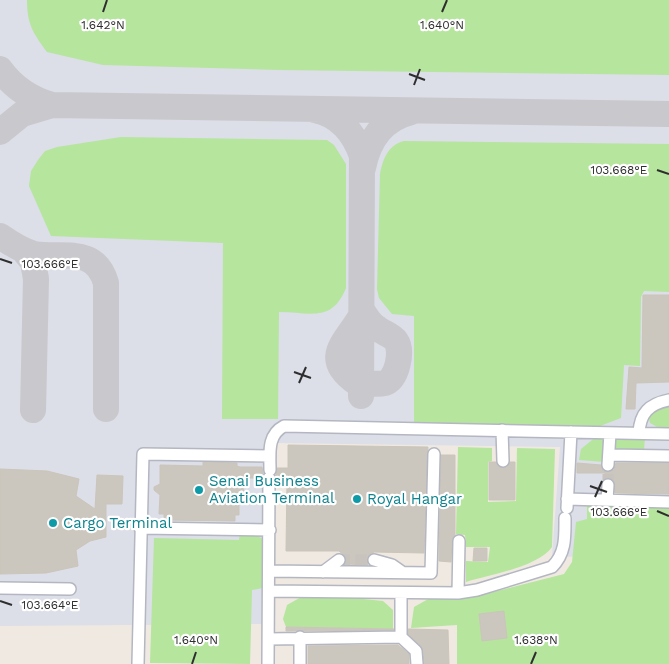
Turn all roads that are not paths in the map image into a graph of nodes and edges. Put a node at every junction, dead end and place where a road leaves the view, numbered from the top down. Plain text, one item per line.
1 (669, 400) edge
2 (502, 430) junction
3 (571, 432) junction
4 (644, 433) junction
5 (610, 434) junction
6 (669, 434) edge
7 (434, 454) dead end
8 (648, 455) junction
9 (270, 456) junction
10 (669, 456) edge
11 (503, 461) dead end
12 (608, 485) tunnel mouth
13 (607, 500) junction
14 (669, 502) edge
15 (566, 508) junction
16 (140, 528) junction
17 (270, 530) junction
18 (460, 541) dead end
19 (339, 560) tunnel mouth
20 (374, 560) tunnel mouth
21 (270, 571) junction
22 (323, 572) junction
23 (404, 573) junction
24 (0, 588) edge
25 (70, 589) dead end
26 (269, 591) junction
27 (401, 592) junction
28 (458, 593) junction
29 (300, 637) junction
30 (401, 637) junction
31 (269, 638) junction
32 (138, 664) edge
33 (268, 664) edge
34 (300, 664) edge
35 (417, 664) edge

1 - 4 lane
2 - 3 lane
2 - 9 lane
2 - 11 lane
3 - 5 lane
3 - 15 lane
4 - 5 lane
4 - 6 lane
4 - 8 lane
5 - 8 lane
7 - 23 lane
8 - 10 lane
9 - 16 lane
9 - 17 lane
12 - 13 lane
13 - 14 lane
13 - 15 lane
15 - 28 lane
16 - 17 lane
16 - 32 lane
17 - 21 lane
18 - 28 lane
19 - 22 lane
20 - 23 lane
21 - 22 lane
21 - 26 lane
22 - 23 lane
24 - 25 lane
26 - 27 lane
26 - 31 lane
27 - 28 lane
27 - 30 lane
29 - 30 lane
29 - 31 lane
29 - 34 lane
30 - 35 lane
31 - 33 lane

